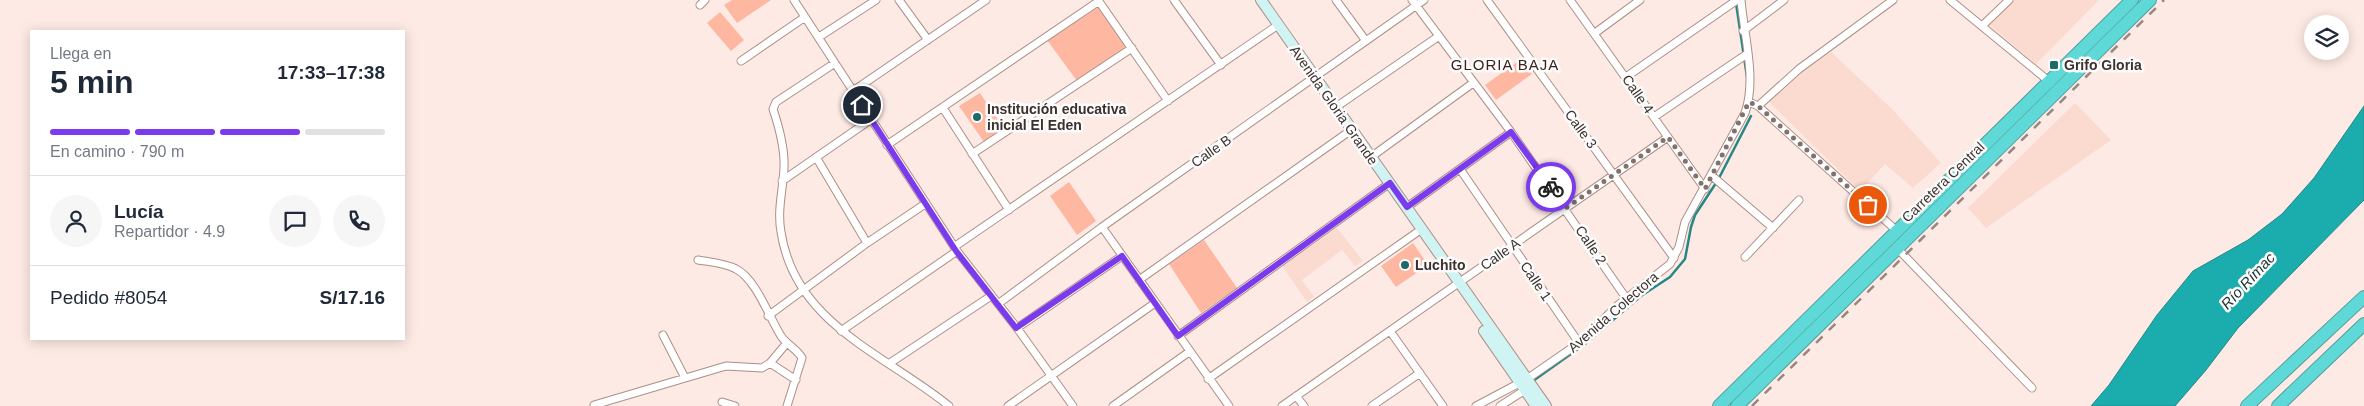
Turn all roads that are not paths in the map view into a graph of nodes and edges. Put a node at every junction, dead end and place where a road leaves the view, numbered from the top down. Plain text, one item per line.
1 (794, 0) edge
2 (876, 0) edge
3 (899, 0) edge
4 (1099, 0) edge
5 (1174, 0) edge
6 (1254, 0) edge
7 (1261, 0) edge
8 (1336, 0) edge
9 (1424, 0) edge
10 (1487, 0) edge
11 (1570, 0) edge
12 (1640, 0) edge
13 (1739, 0) edge
14 (1784, 0) edge
15 (1893, 0) edge
16 (1950, 0) edge
17 (2009, 0) edge
18 (2132, 0) edge
19 (2150, 0) edge
20 (981, 1) edge
21 (1731, 2) edge
22 (1414, 3) edge
23 (805, 17) junction
24 (1982, 26) junction
25 (1276, 27) junction
26 (1743, 31) junction
27 (1595, 33) junction
28 (1439, 36) junction
29 (819, 37) junction
30 (928, 40) junction
31 (1366, 41) junction
32 (1132, 48) junction
33 (1747, 54) junction
34 (741, 61) dead end
35 (835, 63) junction
36 (1221, 65) junction
37 (1626, 77) junction
38 (1313, 79) junction
39 (1473, 83) junction
40 (2054, 85) junction
41 (853, 91) junction
42 (1168, 101) junction
43 (1749, 102) junction
44 (1758, 106) junction
45 (1336, 107) junction
46 (943, 108) junction
47 (1654, 117) junction
48 (870, 120) junction
49 (1511, 132) junction
50 (1347, 133) junction
51 (1668, 137) junction
52 (887, 145) junction
53 (972, 154) junction
54 (1371, 156) junction
55 (816, 157) junction
56 (1460, 169) junction
57 (1613, 174) junction
58 (1712, 176) junction
59 (782, 181) junction
60 (1388, 185) junction
61 (1705, 189) junction
62 (1799, 200) dead end
63 (924, 204) junction
64 (1407, 207) junction
65 (1566, 208) junction
66 (1009, 210) junction
67 (1102, 227) junction
68 (1773, 228) junction
69 (1897, 231) junction
70 (1416, 233) junction
71 (866, 242) junction
72 (1512, 245) junction
73 (1897, 248) junction
74 (955, 249) junction
75 (1122, 256) junction
76 (1674, 258) junction
77 (1745, 258) dead end
78 (698, 260) dead end
79 (1139, 280) junction
80 (1456, 285) junction
81 (802, 291) junction
82 (991, 296) junction
83 (2364, 297) edge
84 (1626, 298) junction
85 (1155, 303) junction
86 (998, 304) junction
87 (768, 316) junction
88 (2364, 324) edge
89 (1016, 328) junction
90 (841, 331) junction
91 (1390, 331) junction
92 (663, 335) dead end
93 (1178, 336) junction
94 (786, 344) junction
95 (1579, 344) junction
96 (1189, 352) junction
97 (890, 363) junction
98 (770, 364) junction
99 (1420, 373) junction
100 (1050, 375) junction
101 (685, 378) junction
102 (1208, 379) junction
103 (796, 380) junction
104 (1524, 384) junction
105 (2032, 388) dead end
106 (1296, 396) junction
107 (722, 402) dead end
108 (594, 404) dead end
109 (735, 406) edge
110 (787, 406) edge
111 (950, 406) edge
112 (1008, 406) edge
113 (1073, 406) edge
114 (1112, 406) edge
115 (1229, 406) edge
116 (1282, 406) edge
117 (1304, 406) edge
118 (1372, 406) edge
119 (1443, 406) edge
120 (1476, 406) edge
121 (1500, 406) edge
122 (1536, 406) edge
123 (1546, 406) edge
124 (1719, 406) edge
125 (1737, 406) edge
126 (2247, 406) edge
127 (2278, 406) edge

1 - 23 street
2 - 29 street
3 - 30 street
4 - 32 street
4 - 46 street
5 - 36 street
6 - 25 street, Avenida Gloria Grande
7 - 25 street, Avenida Gloria Grande
8 - 31 street
9 - 22 street, Calle B
10 - 57 street, Calle 3
11 - 27 street, Calle 4
12 - 27 street
13 - 21 street
13 - 26 street
14 - 26 street
15 - 44 street
16 - 24 street
17 - 24 street
18 - 40 highway, Carretera Central
19 - 40 highway, Carretera Central
20 - 30 street
21 - 37 street
22 - 28 street, Calle 2
22 - 31 street, Calle B
23 - 29 street
23 - 34 street
24 - 40 street
25 - 36 street
25 - 38 street, Avenida Gloria Grande
26 - 33 street
27 - 37 street, Calle 4
28 - 39 street, Calle 2
28 - 45 street
29 - 35 street
30 - 41 street
31 - 38 street, Calle B
32 - 42 street
32 - 53 street
33 - 43 street
33 - 47 street
35 - 41 street
35 - 59 street
36 - 42 street
37 - 47 street, Calle 4
38 - 45 street, Avenida Gloria Grande
38 - 50 street, Avenida Gloria Grande
38 - 67 street, Calle B
39 - 49 street, Calle 2
39 - 54 street
40 - 69 highway, Carretera Central
40 - 73 highway, Carretera Central
41 - 48 street
42 - 66 street
43 - 44 street
43 - 58 street
44 - 69 street
45 - 54 street, Avenida Gloria Grande
46 - 52 street
46 - 53 street
47 - 51 street, Calle 4
48 - 52 street
48 - 55 street
49 - 56 street
49 - 65 street, Calle 2
50 - 60 street, Avenida Gloria Grande
50 - 79 street
51 - 57 street, Calle A
51 - 61 street, Calle 4
52 - 63 street
53 - 66 street
54 - 60 street, Avenida Gloria Grande
55 - 59 street
55 - 71 street
56 - 64 street
56 - 72 street, Calle 1
57 - 65 street, Calle A
57 - 76 street, Calle 3
58 - 61 street
58 - 68 street
59 - 81 street
60 - 64 street, Avenida Gloria Grande
60 - 70 street, Avenida Gloria Grande
60 - 93 street
61 - 76 street
62 - 68 street
63 - 71 street
63 - 74 street
64 - 80 street, Avenida Gloria Grande
65 - 72 street, Calle A
65 - 84 street, Calle 2
66 - 74 street
67 - 75 street
67 - 86 street, Calle B
68 - 77 street
69 - 124 highway, Carretera Central
70 - 80 street, Avenida Gloria Grande
70 - 102 street
71 - 81 street
72 - 80 street, Calle A
72 - 95 street, Calle 1
73 - 105 street
73 - 125 highway, Carretera Central
74 - 82 street
74 - 90 street
75 - 79 street
75 - 89 street
76 - 84 street, Avenida Colectora
78 - 87 street
79 - 85 street
80 - 91 street, Calle A
80 - 104 street, Avenida Gloria Grande
81 - 87 street
81 - 90 street
82 - 86 street
82 - 97 street
83 - 126 highway
84 - 95 street, Avenida Colectora
85 - 93 street
85 - 100 street
86 - 89 street
87 - 94 street
88 - 127 highway
89 - 100 street
90 - 97 street
91 - 99 street
91 - 106 street, Calle A
92 - 101 street
93 - 96 street
94 - 98 street
94 - 103 street
95 - 104 street, Avenida Colectora
96 - 102 street
96 - 114 street
97 - 111 street
98 - 101 street
98 - 103 street
99 - 118 street
99 - 119 street
100 - 112 street
100 - 113 street
101 - 108 street
102 - 115 street
103 - 110 street
104 - 120 street, Avenida Colectora
104 - 121 street, Avenida Colectora
104 - 122 street, Avenida Gloria Grande
104 - 123 street, Avenida Gloria Grande
106 - 116 street, Calle A
106 - 117 street
107 - 109 street

